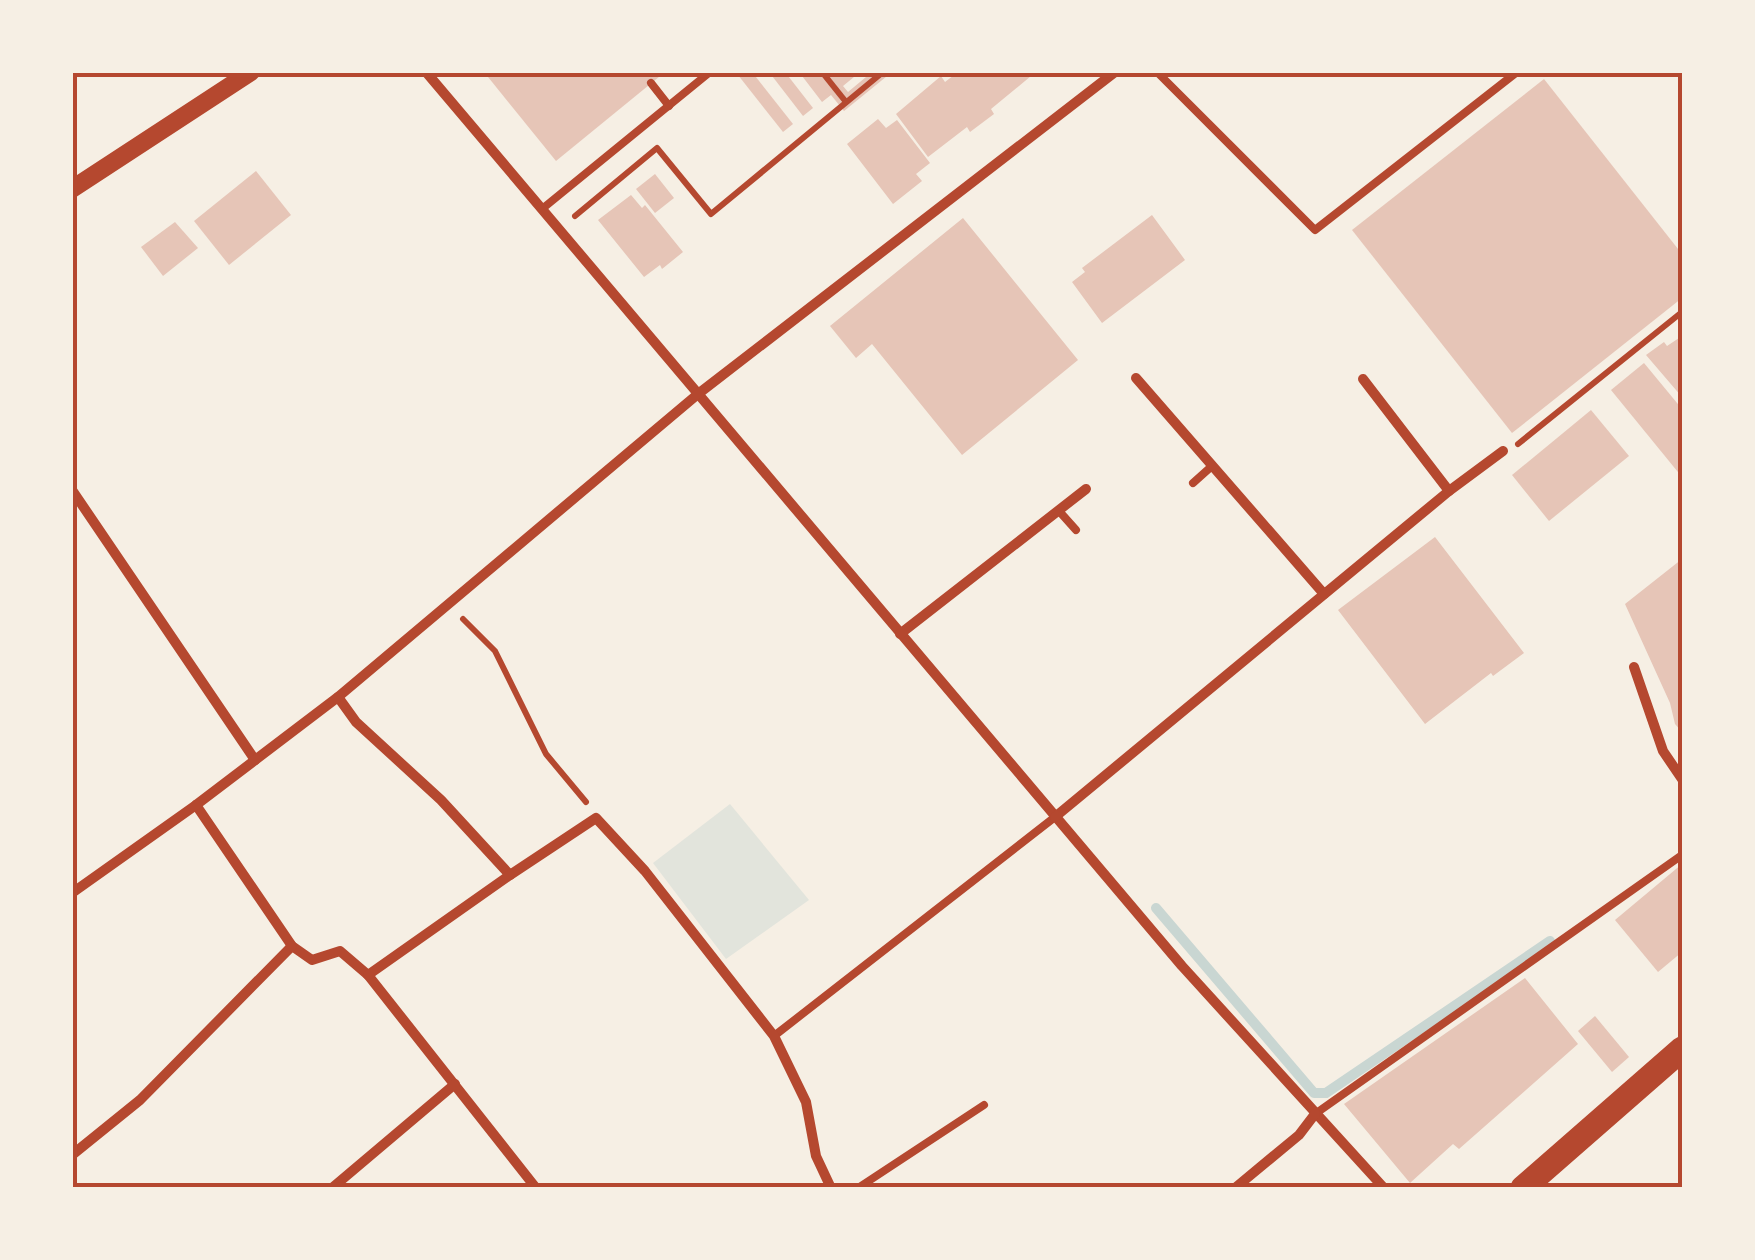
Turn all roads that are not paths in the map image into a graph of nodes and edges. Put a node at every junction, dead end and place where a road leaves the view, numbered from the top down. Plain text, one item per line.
1 (251, 72) edge
2 (426, 72) edge
3 (710, 72) edge
4 (1115, 72) edge
5 (1157, 72) edge
6 (1518, 72) edge
7 (651, 83) dead end
8 (669, 106) junction
9 (72, 190) edge
10 (542, 209) junction
11 (1136, 378) dead end
12 (1363, 378) dead end
13 (698, 394) junction
14 (1503, 451) road end
15 (1212, 466) junction
16 (1193, 483) dead end
17 (1086, 489) dead end
18 (72, 490) edge
19 (1449, 491) junction
20 (1059, 510) junction
21 (1076, 530) dead end
22 (1324, 594) junction
23 (900, 634) junction
24 (1634, 666) dead end
25 (338, 697) junction
26 (254, 760) junction
27 (1682, 779) edge
28 (196, 805) junction
29 (1054, 817) junction
30 (1682, 855) edge
31 (510, 874) junction
32 (72, 893) edge
33 (292, 946) junction
34 (368, 976) junction
35 (774, 1036) junction
36 (1682, 1049) edge
37 (455, 1084) junction
38 (984, 1104) dead end
39 (1315, 1114) junction
40 (72, 1155) edge
41 (332, 1188) edge
42 (536, 1188) edge
43 (831, 1188) edge
44 (858, 1188) edge
45 (1235, 1188) edge
46 (1384, 1188) edge
47 (1523, 1188) edge

1 - 9 street
2 - 10 street
3 - 8 lane
4 - 13 street
5 - 6 lane
7 - 8 lane
8 - 10 lane
10 - 13 street
11 - 15 street
12 - 19 street
13 - 23 street
13 - 25 street
14 - 19 street
15 - 16 lane
15 - 22 street
17 - 20 street
18 - 26 street
19 - 22 street
20 - 21 lane
20 - 23 street
22 - 29 street
23 - 29 street
24 - 27 street
25 - 26 street
25 - 31 street
26 - 28 street
28 - 32 street
28 - 33 street
29 - 35 lane
29 - 39 street
30 - 39 lane
31 - 34 street
31 - 35 street
33 - 34 street
33 - 40 street
34 - 37 street
35 - 43 street
36 - 47 main road
37 - 41 street
37 - 42 street
38 - 44 lane
39 - 45 street
39 - 46 street

